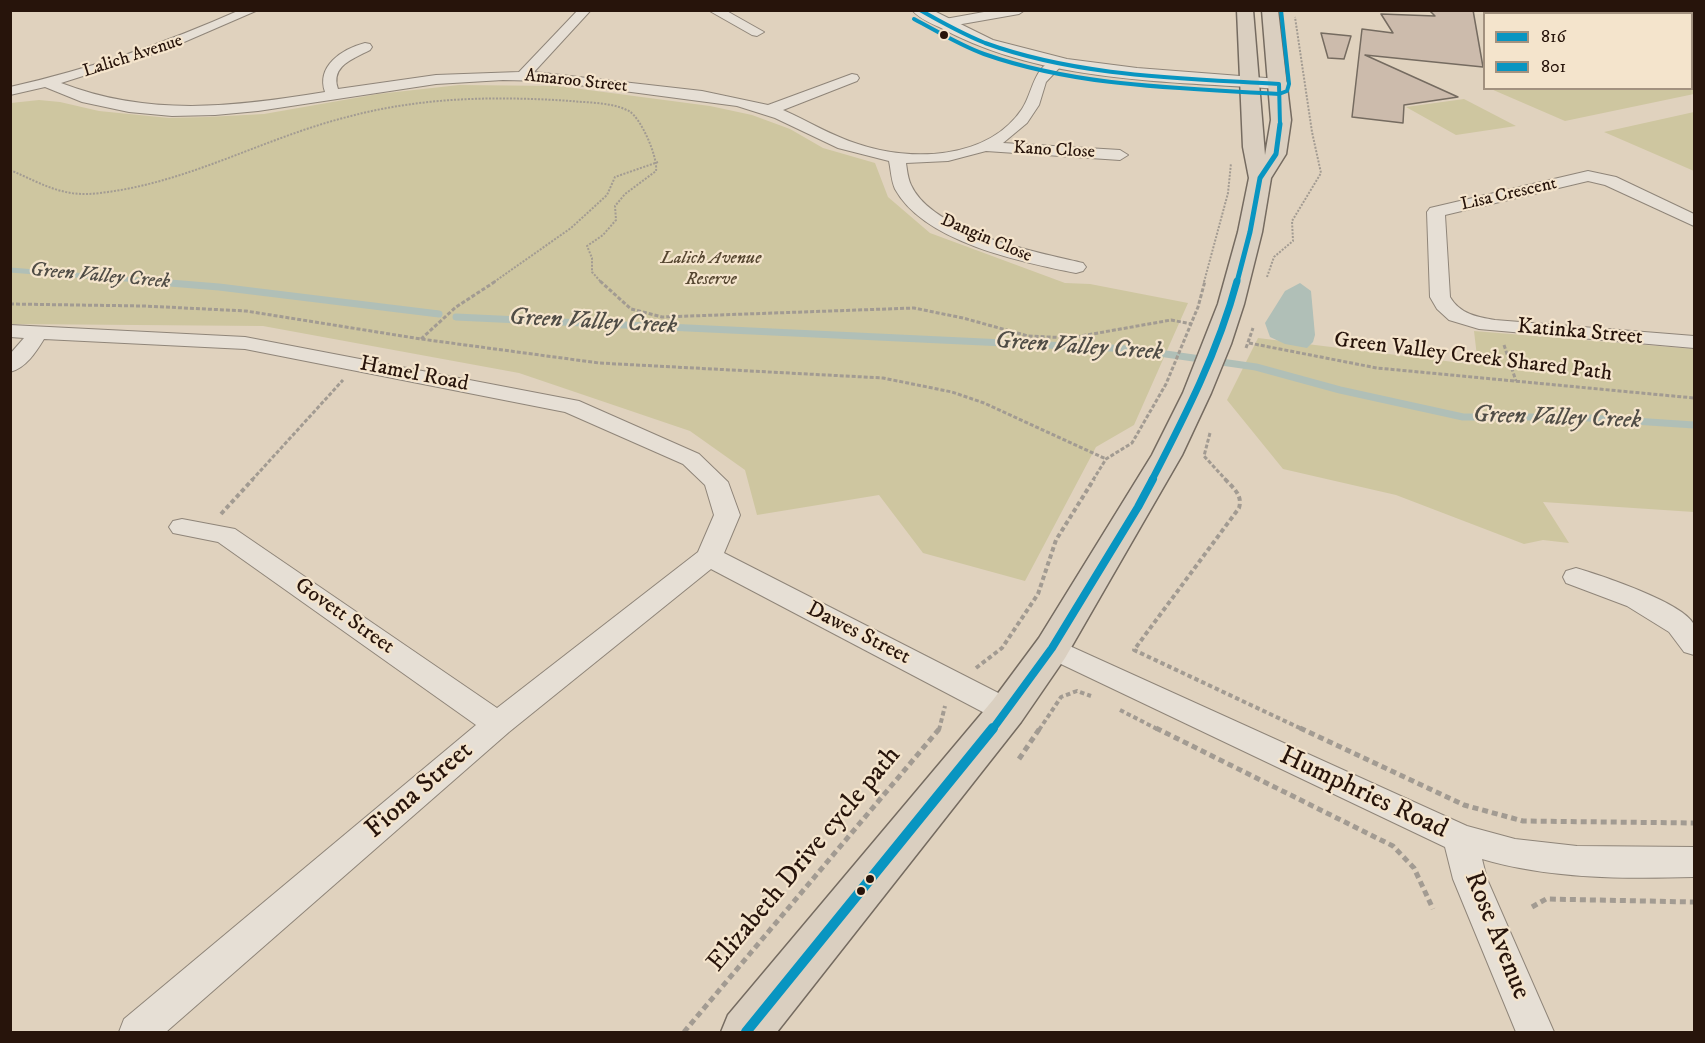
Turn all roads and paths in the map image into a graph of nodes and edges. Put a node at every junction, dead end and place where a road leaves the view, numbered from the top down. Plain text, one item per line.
1 (252, 10) edge
2 (585, 10) edge
3 (714, 10) edge
4 (919, 10) edge
5 (1018, 10) edge
6 (1245, 10) edge
7 (1270, 10) edge
8 (1294, 10) edge
9 (945, 23) junction
10 (757, 33) dead end
11 (365, 47) dead end
12 (1058, 63) junction
13 (523, 76) junction
14 (852, 78) dead end
15 (1250, 81) junction
16 (47, 83) junction
17 (1279, 84) junction
18 (10, 91) edge
19 (333, 95) junction
20 (770, 110) junction
21 (988, 147) junction
22 (1120, 155) dead end
23 (897, 158) junction
24 (1231, 159) dead end
25 (658, 162) junction
26 (10, 170) edge
27 (1260, 178) junction
28 (1695, 221) edge
29 (1076, 267) dead end
30 (1264, 283) dead end
31 (10, 304) edge
32 (1466, 320) joint
33 (1254, 322) dead end
34 (1192, 324) junction
35 (1495, 326) junction
36 (10, 331) edge
37 (38, 332) junction
38 (421, 339) junction
39 (1695, 342) edge
40 (358, 364) junction
41 (10, 366) edge
42 (1516, 381) junction
43 (1695, 398) edge
44 (1211, 429) dead end
45 (1106, 459) junction
46 (194, 529) joint
47 (709, 557) junction
48 (1576, 577) dead end
49 (1695, 645) edge
50 (1052, 648) junction
51 (974, 670) dead end
52 (1100, 700) dead end
53 (1110, 705) dead end
54 (945, 707) dead end
55 (1007, 711) junction
56 (498, 724) junction
57 (1019, 759) dead end
58 (1695, 823) edge
59 (1460, 838) junction
60 (1695, 862) edge
61 (1695, 902) edge
62 (1532, 907) dead end
63 (1433, 909) dead end
64 (138, 1032) edge
65 (684, 1032) edge
66 (746, 1032) edge
67 (1535, 1032) edge

1 - 16 street, Lalich Avenue
2 - 13 street
3 - 10 street
4 - 9 street
5 - 9 street
6 - 15 main road
7 - 17 main road
8 - 30 path
9 - 12 street
11 - 19 street
12 - 15 street
12 - 21 street, Amaroo Street
13 - 19 street, Amaroo Street
13 - 20 street, Amaroo Street
14 - 20 street
15 - 17 street
15 - 27 main road
16 - 18 street, Lalich Avenue
16 - 19 street, Amaroo Street
17 - 27 main road
20 - 23 street, Amaroo Street
21 - 22 street, Kano Close
21 - 23 street, Amaroo Street
23 - 29 street, Dangin Close
24 - 34 path
25 - 26 path
25 - 34 path
25 - 38 path
27 - 50 main road
28 - 32 street, Lisa Crescent
31 - 38 path
32 - 35 street, Katinka Street
33 - 42 path, Green Valley Creek Shared Path
34 - 45 path
35 - 39 street, Katinka Street
35 - 42 path
36 - 37 street, Hamel Road
37 - 40 street, Hamel Road
37 - 41 street
38 - 45 path
40 - 46 path
40 - 47 street, Hamel Road
42 - 43 path, Green Valley Creek Shared Path
44 - 58 path
45 - 51 path
46 - 56 street, Govett Street
47 - 55 street, Dawes Street
47 - 56 street, Fiona Street
48 - 49 street
50 - 55 main road
50 - 59 street, Humphries Road
52 - 57 path
53 - 63 path
54 - 65 path, Elizabeth Drive cycle path
55 - 66 main road
56 - 64 street, Fiona Street
59 - 60 street, Humphries Road
59 - 67 street, Rose Avenue
61 - 62 path

